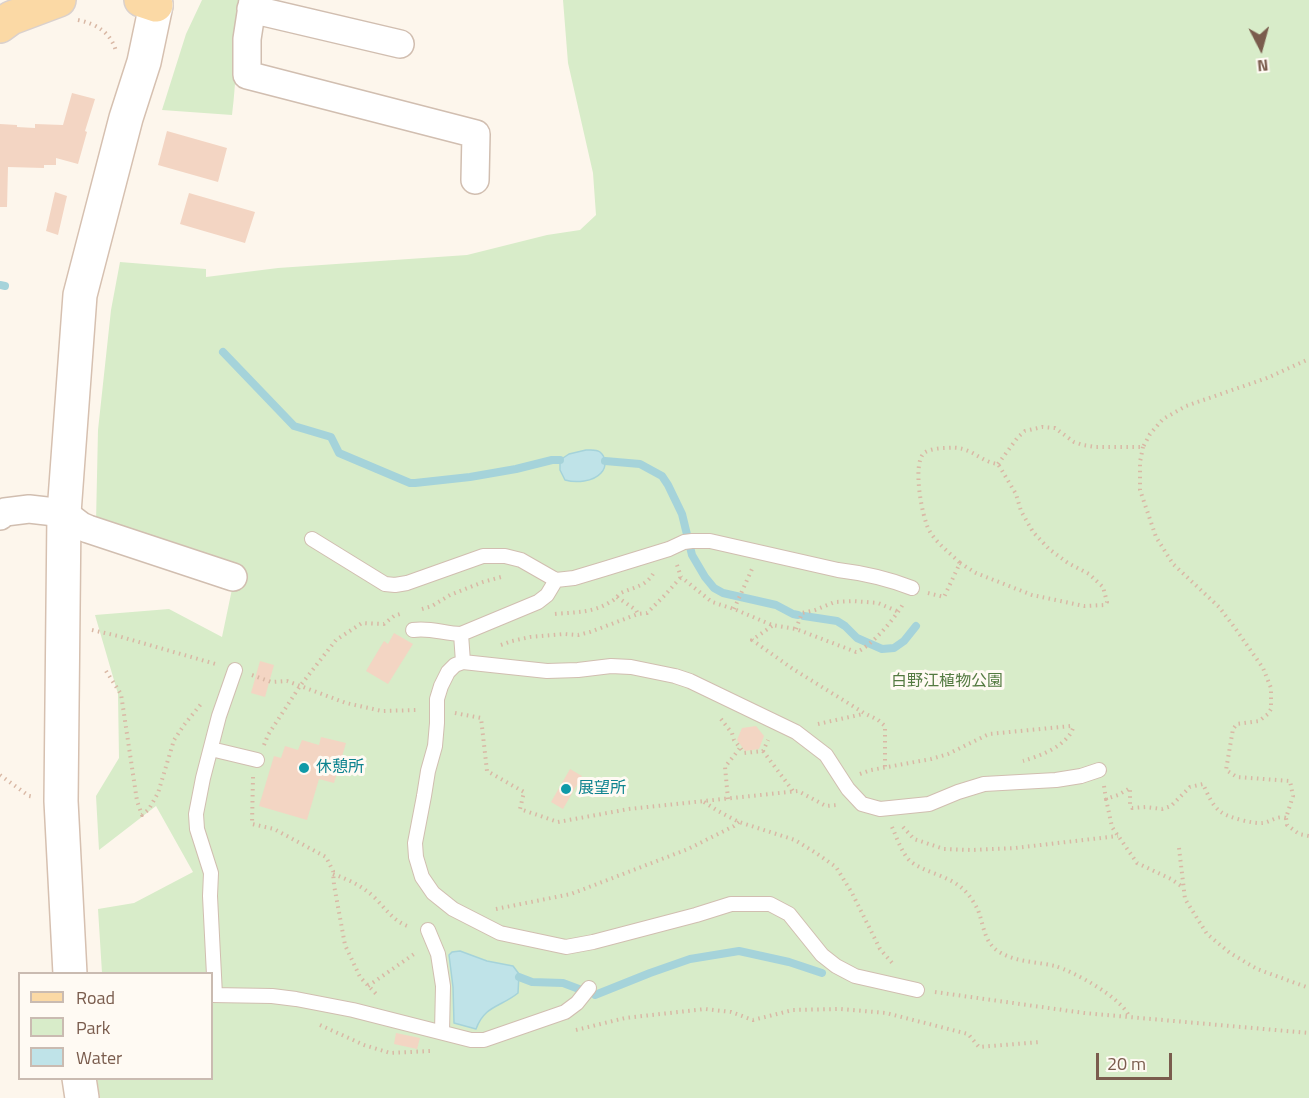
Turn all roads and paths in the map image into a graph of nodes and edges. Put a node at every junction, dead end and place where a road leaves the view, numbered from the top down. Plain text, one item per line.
1 (154, 1) edge
2 (252, 5) edge
3 (67, 10) edge
4 (98, 19) dead end
5 (0, 26) edge
6 (97, 27) junction
7 (400, 44) dead end
8 (117, 54) dead end
9 (475, 180) dead end
10 (1309, 359) edge
11 (1143, 447) junction
12 (998, 464) junction
13 (64, 513) junction
14 (0, 516) edge
15 (312, 539) dead end
16 (678, 545) junction
17 (760, 552) junction
18 (960, 563) junction
19 (681, 577) junction
20 (233, 578) dead end
21 (556, 580) junction
22 (912, 588) junction
23 (617, 597) junction
24 (734, 609) junction
25 (898, 612) junction
26 (638, 614) junction
27 (546, 615) dead end
28 (772, 625) junction
29 (796, 629) junction
30 (92, 630) dead end
31 (413, 630) dead end
32 (461, 634) junction
33 (470, 663) junction
34 (221, 665) dead end
35 (235, 670) dead end
36 (106, 671) dead end
37 (271, 682) dead end
38 (300, 686) junction
39 (204, 700) dead end
40 (438, 710) junction
41 (864, 713) junction
42 (775, 722) junction
43 (794, 731) junction
44 (732, 732) dead end
45 (740, 748) junction
46 (211, 749) junction
47 (763, 751) junction
48 (257, 760) junction
49 (1019, 762) dead end
50 (885, 768) junction
51 (1099, 770) joint
52 (0, 775) edge
53 (842, 778) junction
54 (793, 791) junction
55 (728, 799) junction
56 (1106, 799) junction
57 (61, 801) junction
58 (703, 801) junction
59 (862, 804) junction
60 (886, 809) junction
61 (1286, 818) junction
62 (739, 822) junction
63 (1118, 836) junction
64 (1309, 836) edge
65 (1179, 848) dead end
66 (333, 874) junction
67 (1184, 889) junction
68 (480, 922) junction
69 (428, 930) joint
70 (419, 951) dead end
71 (70, 972) edge
72 (212, 972) edge
73 (368, 986) junction
74 (589, 988) dead end
75 (1309, 988) edge
76 (917, 990) junction
77 (213, 995) edge
78 (1129, 1017) junction
79 (390, 1020) junction
80 (313, 1022) dead end
81 (570, 1031) dead end
82 (442, 1032) junction
83 (1309, 1033) edge
84 (1040, 1042) dead end
85 (436, 1051) dead end
86 (79, 1080) edge
87 (82, 1098) edge

1 - 13 street
2 - 7 street
2 - 9 street
3 - 5 main road
3 - 6 path
4 - 6 path
6 - 8 path
10 - 11 path
11 - 12 path
11 - 61 path
12 - 18 path
12 - 18 path
13 - 14 street
13 - 20 street
13 - 57 street
15 - 21 lane
16 - 17 lane
16 - 19 path
16 - 21 lane
16 - 23 path
17 - 22 lane
17 - 24 path
18 - 22 path
19 - 24 path
19 - 26 path
21 - 32 lane
22 - 25 path
23 - 26 path
23 - 27 path
24 - 28 path
25 - 29 path
25 - 29 path
26 - 33 path
28 - 29 path
28 - 41 path
30 - 34 path
31 - 32 lane
32 - 33 lane
33 - 40 lane
33 - 42 lane
35 - 46 lane
36 - 39 path
37 - 38 path
38 - 40 path
38 - 48 path
40 - 58 path
40 - 68 lane
41 - 43 path
41 - 50 path
42 - 43 lane
42 - 47 path
43 - 53 lane
44 - 45 path
45 - 47 path
45 - 55 path
46 - 48 lane
46 - 72 lane
47 - 54 path
48 - 66 path
49 - 50 path
50 - 53 path
51 - 56 path
51 - 60 lane
52 - 57 path
53 - 59 lane
54 - 55 path
54 - 59 path
55 - 58 path
56 - 61 path
56 - 63 path
57 - 71 street
58 - 62 path
59 - 60 lane
60 - 63 path
60 - 78 path
61 - 64 path
62 - 68 path
62 - 76 path
63 - 67 path
65 - 67 path
66 - 69 path
66 - 73 path
67 - 75 path
68 - 76 lane
69 - 82 lane
70 - 73 path
73 - 79 path
74 - 82 lane
76 - 78 path
77 - 79 lane
78 - 83 path
79 - 82 lane
80 - 85 path
81 - 84 path
86 - 87 street

